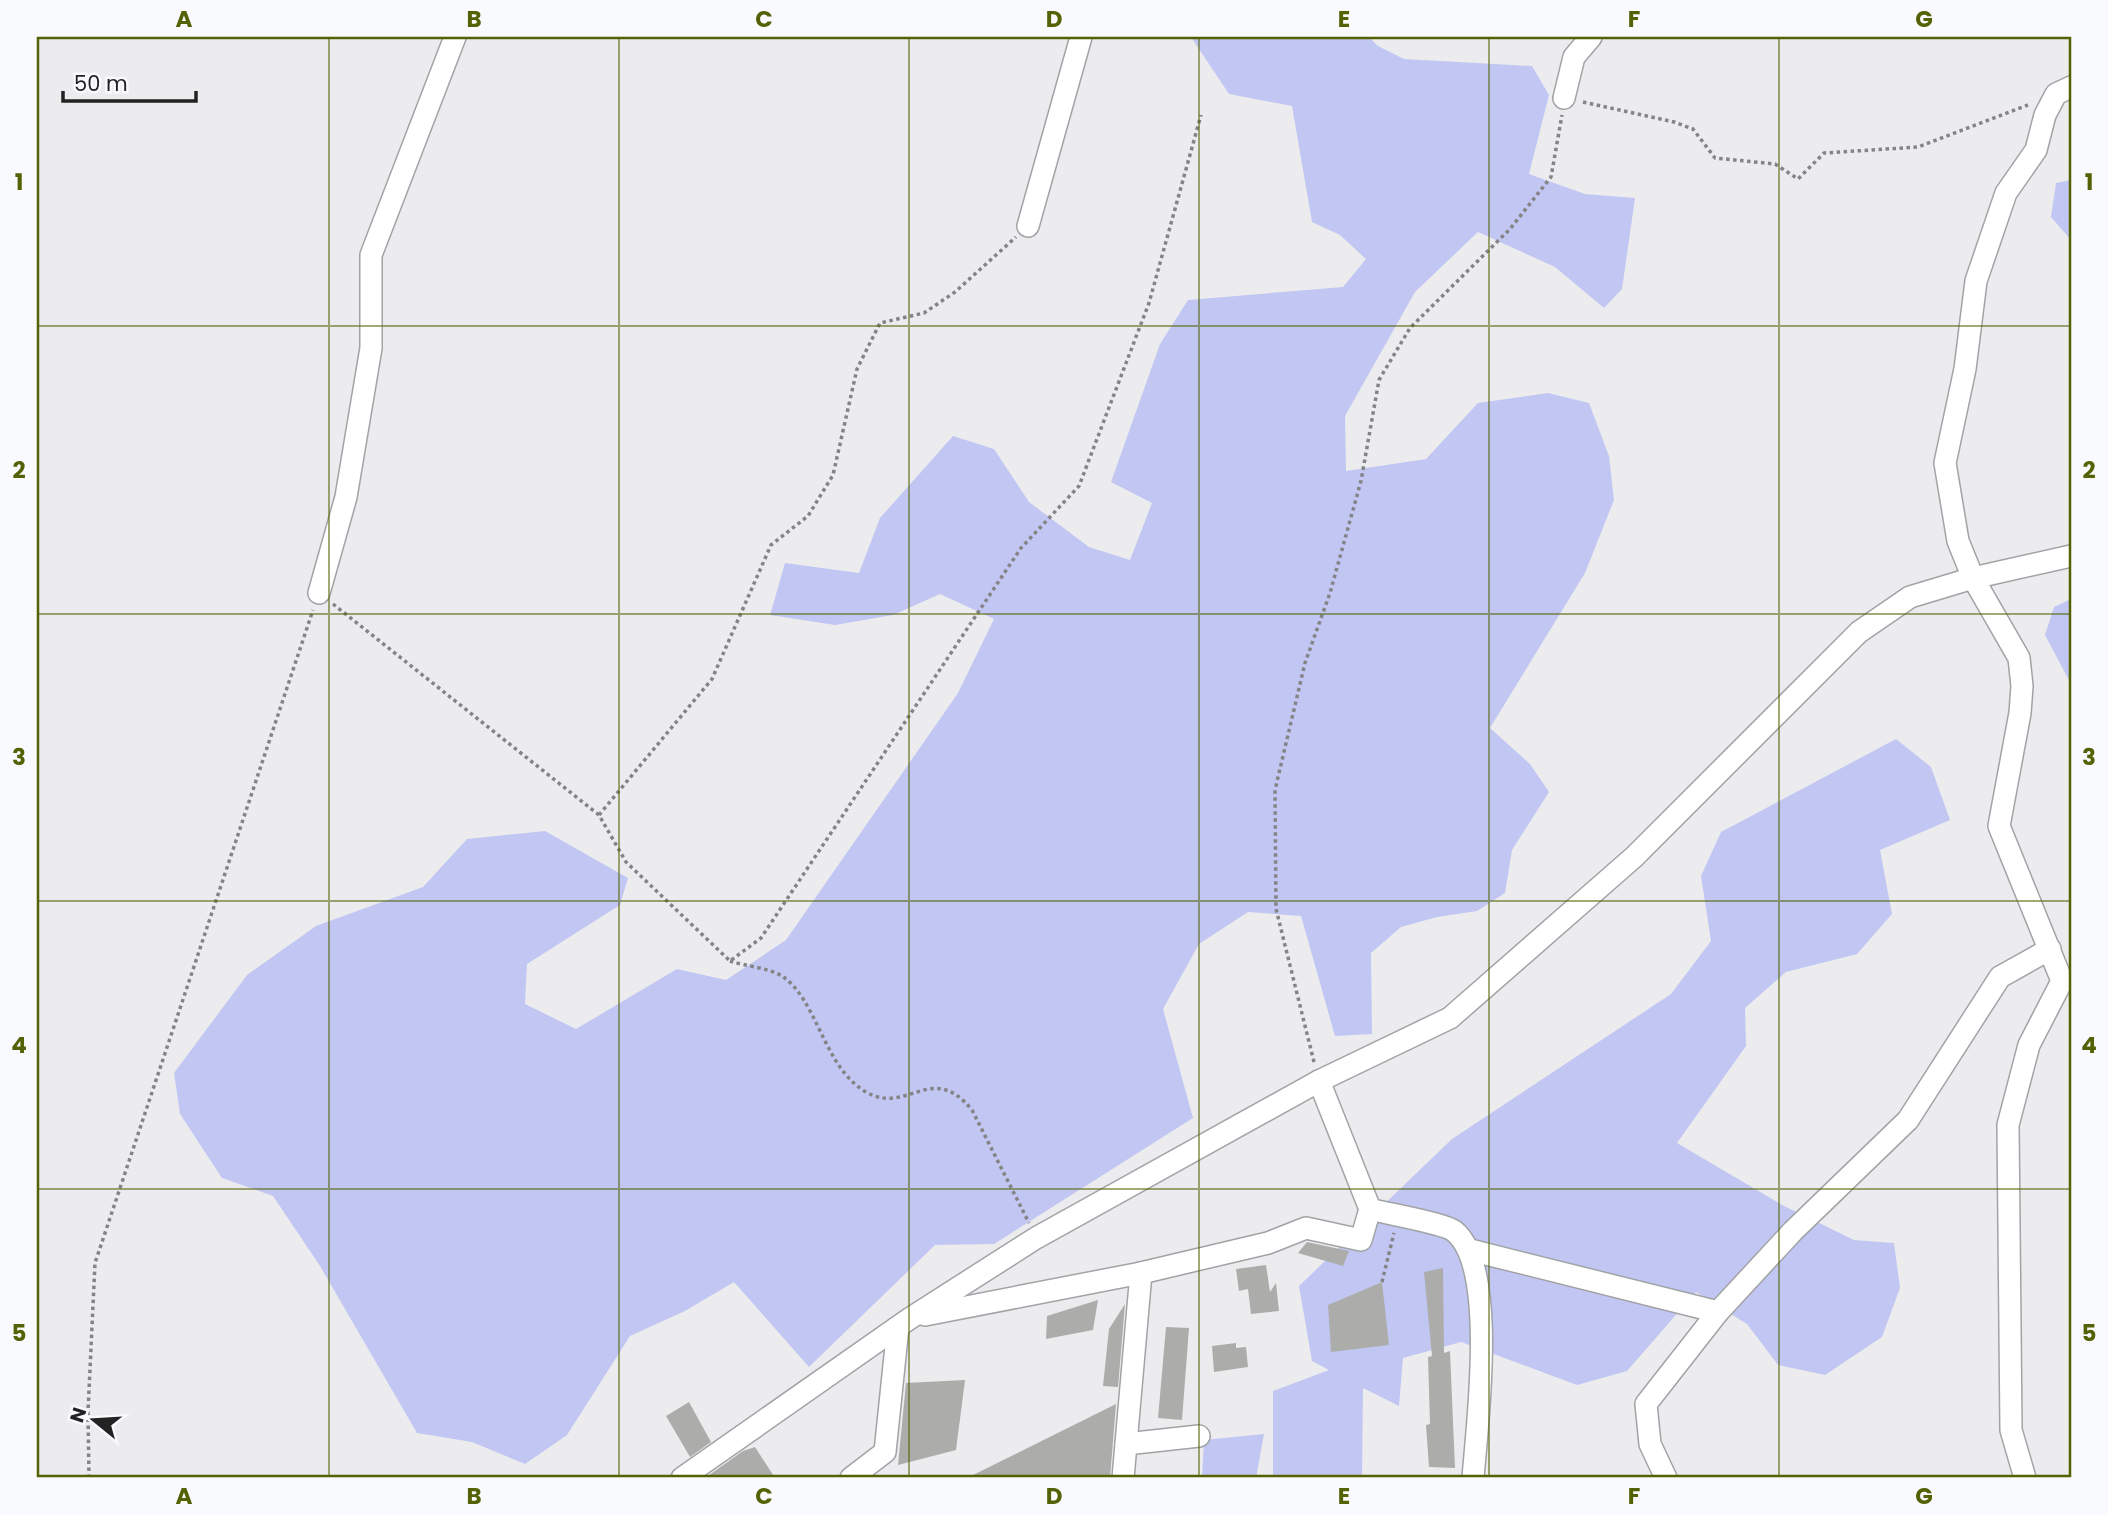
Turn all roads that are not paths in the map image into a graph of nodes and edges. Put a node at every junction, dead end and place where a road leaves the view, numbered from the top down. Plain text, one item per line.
1 (455, 37) edge
2 (1081, 37) edge
3 (1591, 37) edge
4 (2064, 91) edge
5 (1564, 98) road end
6 (1028, 226) road end
7 (2071, 556) edge
8 (1973, 578) junction
9 (319, 593) road end
10 (2050, 949) junction
11 (1319, 1082) junction
12 (1370, 1209) junction
13 (1470, 1250) junction
14 (1141, 1273) junction
15 (1718, 1312) junction
16 (904, 1323) junction
17 (1199, 1436) dead end
18 (1126, 1444) junction
19 (682, 1478) edge
20 (851, 1478) edge
21 (1123, 1478) edge
22 (1473, 1478) edge
23 (1666, 1478) edge
24 (2025, 1478) edge

1 - 9 street
2 - 6 street
3 - 5 street
4 - 8 street
7 - 8 street
8 - 10 street
8 - 11 street
10 - 15 street
10 - 24 street
11 - 12 street
11 - 16 street
12 - 13 street
12 - 14 street
13 - 15 street
13 - 22 street
14 - 16 street
14 - 18 street
15 - 23 street
16 - 19 street
16 - 20 street
17 - 18 street
18 - 21 street

